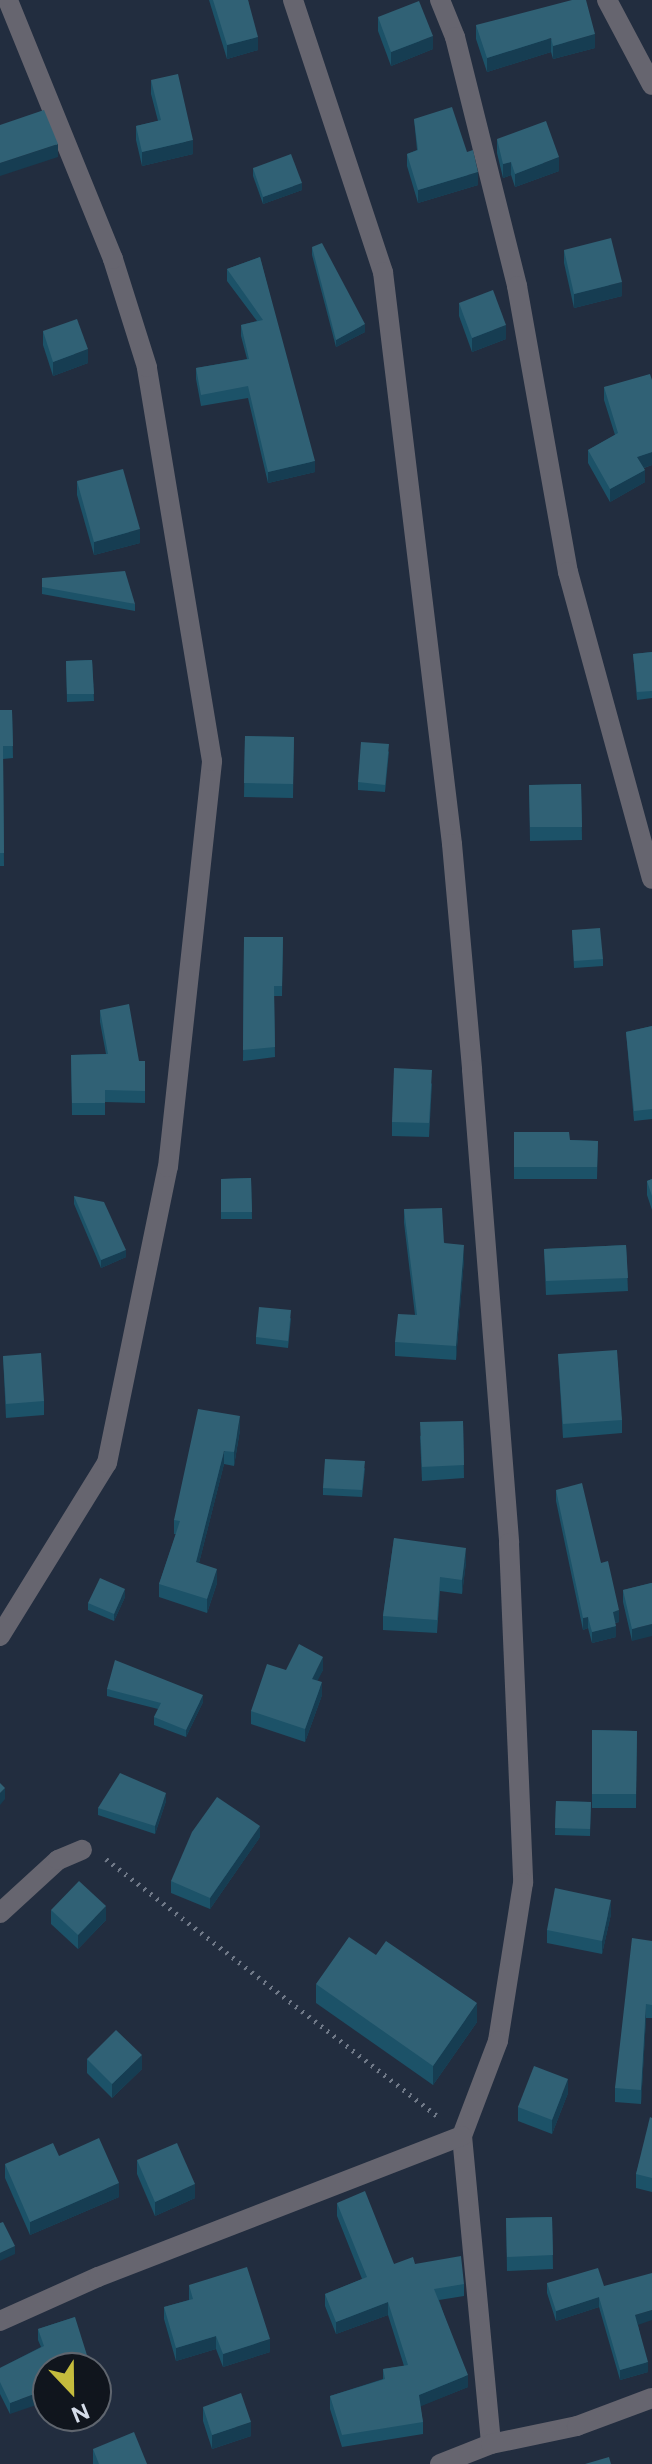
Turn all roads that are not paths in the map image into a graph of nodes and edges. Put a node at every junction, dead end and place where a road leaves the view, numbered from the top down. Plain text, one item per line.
1 (8, 0) edge
2 (293, 0) edge
3 (440, 0) edge
4 (607, 0) edge
5 (652, 85) edge
6 (652, 879) edge
7 (0, 1636) edge
8 (82, 1850) road end
9 (0, 1913) edge
10 (462, 2136) junction
11 (0, 2321) edge
12 (652, 2398) edge
13 (491, 2444) junction
14 (446, 2463) edge

1 - 7 street
2 - 10 street
3 - 6 street
4 - 5 street
8 - 9 street
10 - 11 street
10 - 13 street
12 - 13 street
13 - 14 street

